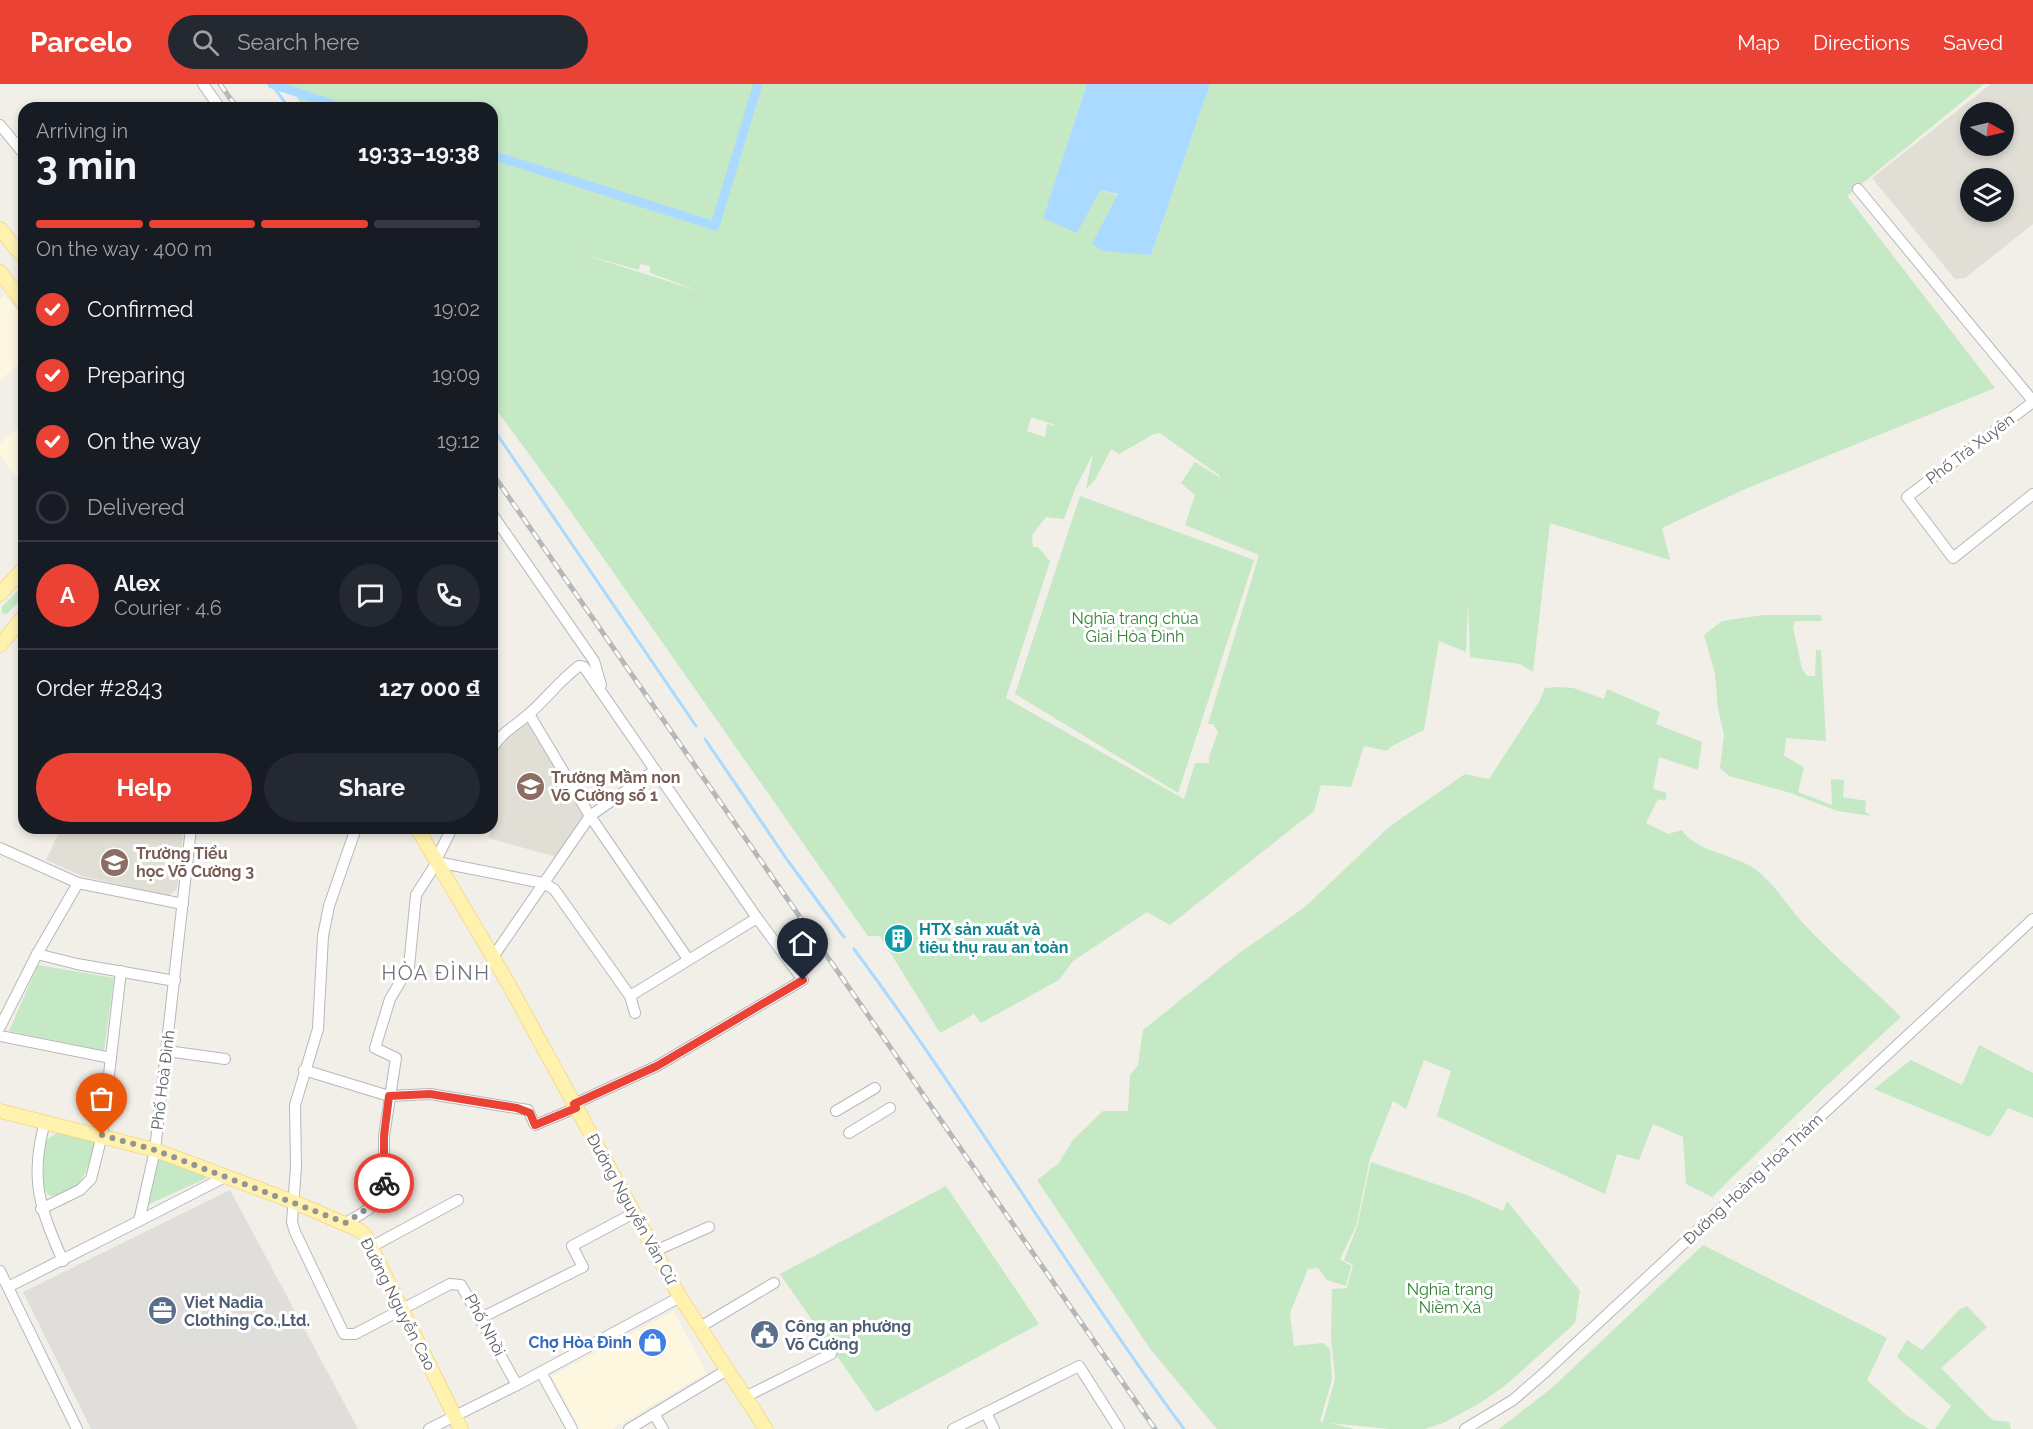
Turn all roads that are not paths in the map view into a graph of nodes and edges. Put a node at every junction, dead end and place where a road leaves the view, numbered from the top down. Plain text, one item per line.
1 (202, 84) edge
2 (216, 102) edge
3 (0, 125) edge
4 (18, 147) edge
5 (1858, 189) dead end
6 (0, 229) edge
7 (18, 251) edge
8 (0, 272) edge
9 (18, 284) edge
10 (12, 289) junction
11 (18, 296) edge
12 (2033, 401) edge
13 (2033, 494) edge
14 (498, 523) edge
15 (18, 574) edge
16 (0, 594) edge
17 (18, 620) edge
18 (5, 628) edge
19 (0, 645) edge
20 (603, 693) junction
21 (529, 714) junction
22 (498, 738) edge
23 (655, 770) junction
24 (590, 816) junction
25 (191, 834) edge
26 (354, 834) edge
27 (421, 834) edge
28 (449, 834) edge
29 (0, 848) edge
30 (437, 861) junction
31 (78, 883) junction
32 (543, 883) junction
33 (183, 904) junction
34 (757, 918) junction
35 (2033, 919) edge
36 (37, 954) junction
37 (493, 957) junction
38 (688, 960) junction
39 (122, 971) junction
40 (175, 981) junction
41 (630, 996) junction
42 (635, 1013) dead end
43 (0, 1028) edge
44 (0, 1036) edge
45 (167, 1051) junction
46 (111, 1058) junction
47 (225, 1059) dead end
48 (304, 1070) junction
49 (875, 1088) dead end
50 (389, 1096) junction
51 (575, 1106) junction
52 (890, 1108) dead end
53 (0, 1111) edge
54 (836, 1111) dead end
55 (45, 1122) junction
56 (849, 1133) dead end
57 (102, 1135) junction
58 (155, 1150) junction
59 (225, 1177) junction
60 (458, 1200) dead end
61 (294, 1202) junction
62 (41, 1209) junction
63 (634, 1212) junction
64 (139, 1221) junction
65 (346, 1223) junction
66 (709, 1227) dead end
67 (371, 1247) junction
68 (655, 1251) junction
69 (63, 1261) junction
70 (0, 1271) edge
71 (774, 1283) dead end
72 (8, 1287) junction
73 (680, 1297) junction
74 (403, 1311) junction
75 (481, 1318) junction
76 (700, 1327) junction
77 (831, 1354) dead end
78 (728, 1370) junction
79 (542, 1372) junction
80 (517, 1385) junction
81 (746, 1397) junction
82 (986, 1413) junction
83 (654, 1414) junction
84 (458, 1423) edge
85 (1113, 1427) edge
86 (77, 1429) edge
87 (429, 1429) edge
88 (572, 1429) edge
89 (629, 1429) edge
90 (663, 1429) edge
91 (766, 1429) edge
92 (953, 1429) edge
93 (994, 1429) edge
94 (1465, 1429) edge

1 - 2 street
3 - 4 street
5 - 12 street
6 - 7 main road
8 - 10 main road
9 - 10 main road
10 - 11 main road
12 - 13 street, Phố Trà Xuyên
14 - 20 street
15 - 16 main road
17 - 18 main road
18 - 19 main road
20 - 21 street
20 - 23 street
21 - 22 street
21 - 24 street
23 - 24 street
23 - 34 street
24 - 32 street
24 - 38 street
25 - 33 street, Phố Hoà Đình
26 - 48 street
27 - 30 main road, Đường Nguyễn Văn Cừ
28 - 30 street
29 - 31 street
30 - 32 street
30 - 37 main road, Đường Nguyễn Văn Cừ
30 - 50 street
31 - 33 street
31 - 36 street
32 - 37 street
32 - 41 street
33 - 40 street, Phố Hoà Đình
34 - 38 street
34 - 51 street
35 - 94 street, Đường Hoàng Hoa Thám
36 - 39 street
36 - 43 street
37 - 51 main road, Đường Nguyễn Văn Cừ
38 - 41 street
39 - 40 street
39 - 46 street
40 - 45 street, Phố Hoà Đình
41 - 42 street
44 - 46 street
45 - 47 street
45 - 58 street, Phố Hoà Đình
46 - 57 street
48 - 50 street
48 - 61 street
49 - 54 street
50 - 51 street
50 - 65 street
51 - 63 main road, Đường Nguyễn Văn Cừ
52 - 56 street
53 - 55 main road, Đường Nguyễn Cao
55 - 57 main road, Đường Nguyễn Cao
55 - 62 street
57 - 58 main road, Đường Nguyễn Cao
57 - 62 street
58 - 59 main road, Đường Nguyễn Cao
58 - 64 street, Phố Hoà Đình
59 - 61 main road, Đường Nguyễn Cao
59 - 64 street
60 - 67 street
61 - 65 main road, Đường Nguyễn Cao
61 - 74 street, Phố Nhồi
62 - 69 street
63 - 68 main road, Đường Nguyễn Văn Cừ
63 - 75 street
64 - 69 street
65 - 67 main road, Đường Nguyễn Cao
66 - 68 street
67 - 74 main road, Đường Nguyễn Cao
68 - 73 main road, Đường Nguyễn Văn Cừ
69 - 72 street
70 - 72 street
71 - 76 street
72 - 86 street
73 - 76 main road, Đường Nguyễn Văn Cừ
73 - 79 street
74 - 75 street, Phố Nhồi
74 - 84 main road, Đường Nguyễn Cao
75 - 80 street, Phố Nhồi
76 - 78 main road, Đường Nguyễn Văn Cừ
77 - 81 street
78 - 81 main road, Đường Nguyễn Văn Cừ
78 - 83 street
79 - 80 street
79 - 88 street
80 - 84 street
81 - 91 main road, Đường Nguyễn Văn Cừ
82 - 85 street
82 - 92 street
82 - 93 street
83 - 89 street
83 - 90 street
84 - 87 street

